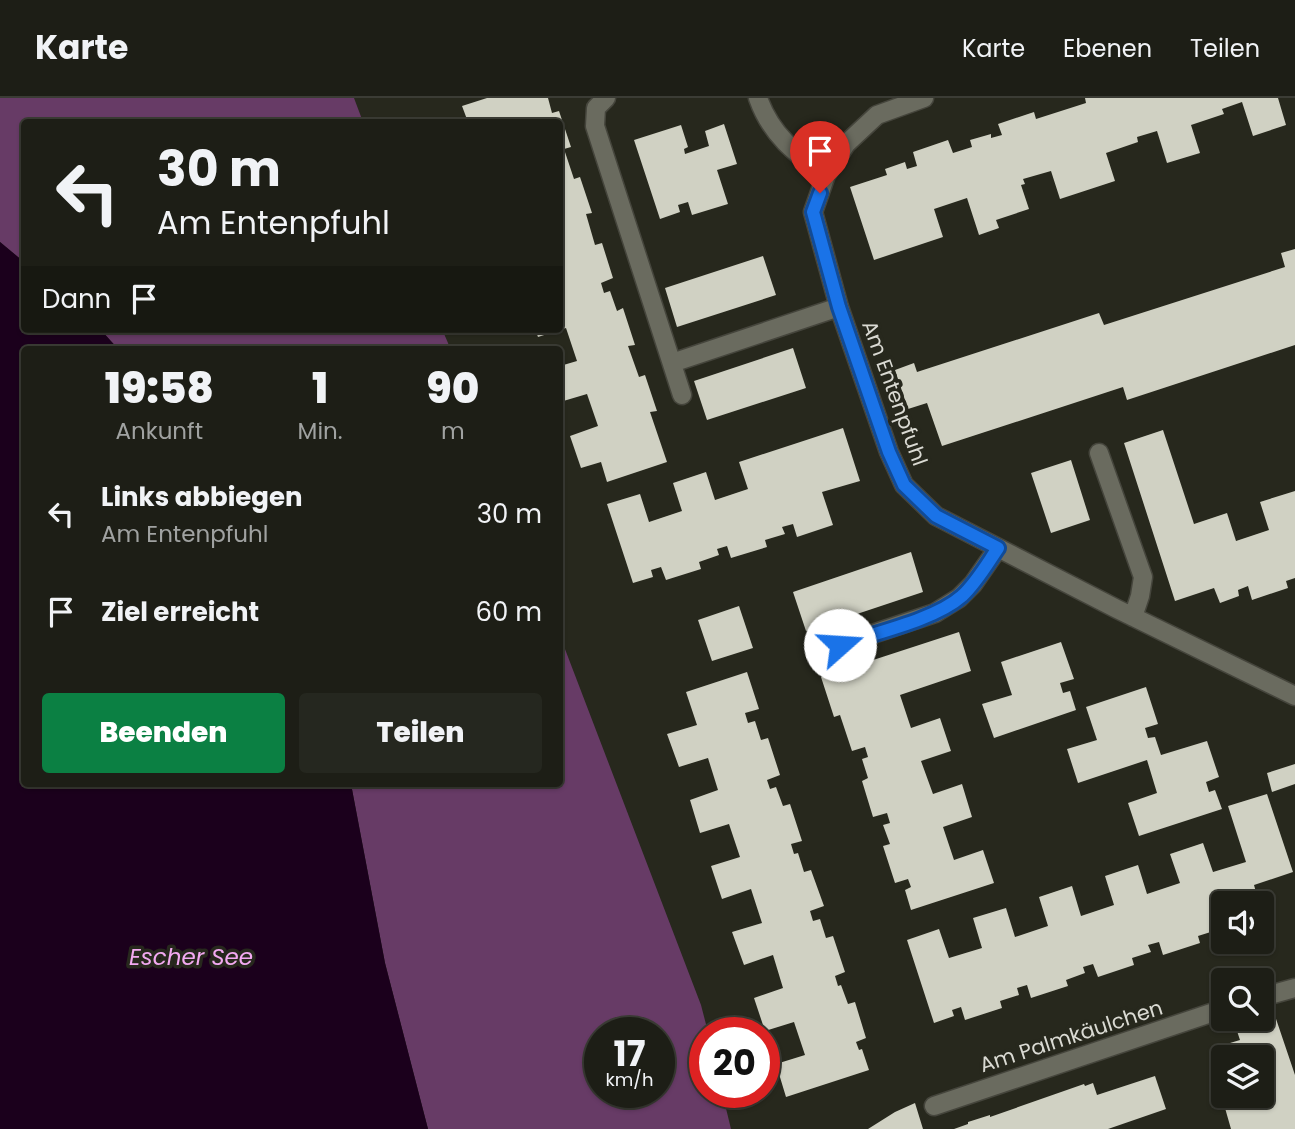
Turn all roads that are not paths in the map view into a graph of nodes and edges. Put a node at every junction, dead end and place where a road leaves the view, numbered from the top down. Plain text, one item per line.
1 (606, 98) edge
2 (758, 98) edge
3 (924, 98) edge
4 (826, 175) junction
5 (839, 307) junction
6 (672, 363) junction
7 (682, 395) dead end
8 (1099, 453) dead end
9 (998, 548) junction
10 (1133, 617) junction
11 (816, 653) dead end
12 (1295, 696) edge
13 (1295, 988) edge
14 (1274, 994) edge
15 (1211, 1013) edge
16 (934, 1106) dead end

1 - 6 street
2 - 4 street
3 - 4 street, Am Entenpfuhl
4 - 5 street, Am Entenpfuhl
5 - 6 street
5 - 9 street, Am Entenpfuhl
6 - 7 street
8 - 10 street
9 - 10 street, Am Entenpfuhl
9 - 11 street
10 - 12 street, Am Entenpfuhl
13 - 14 street
15 - 16 street, Am Palmkäulchen

